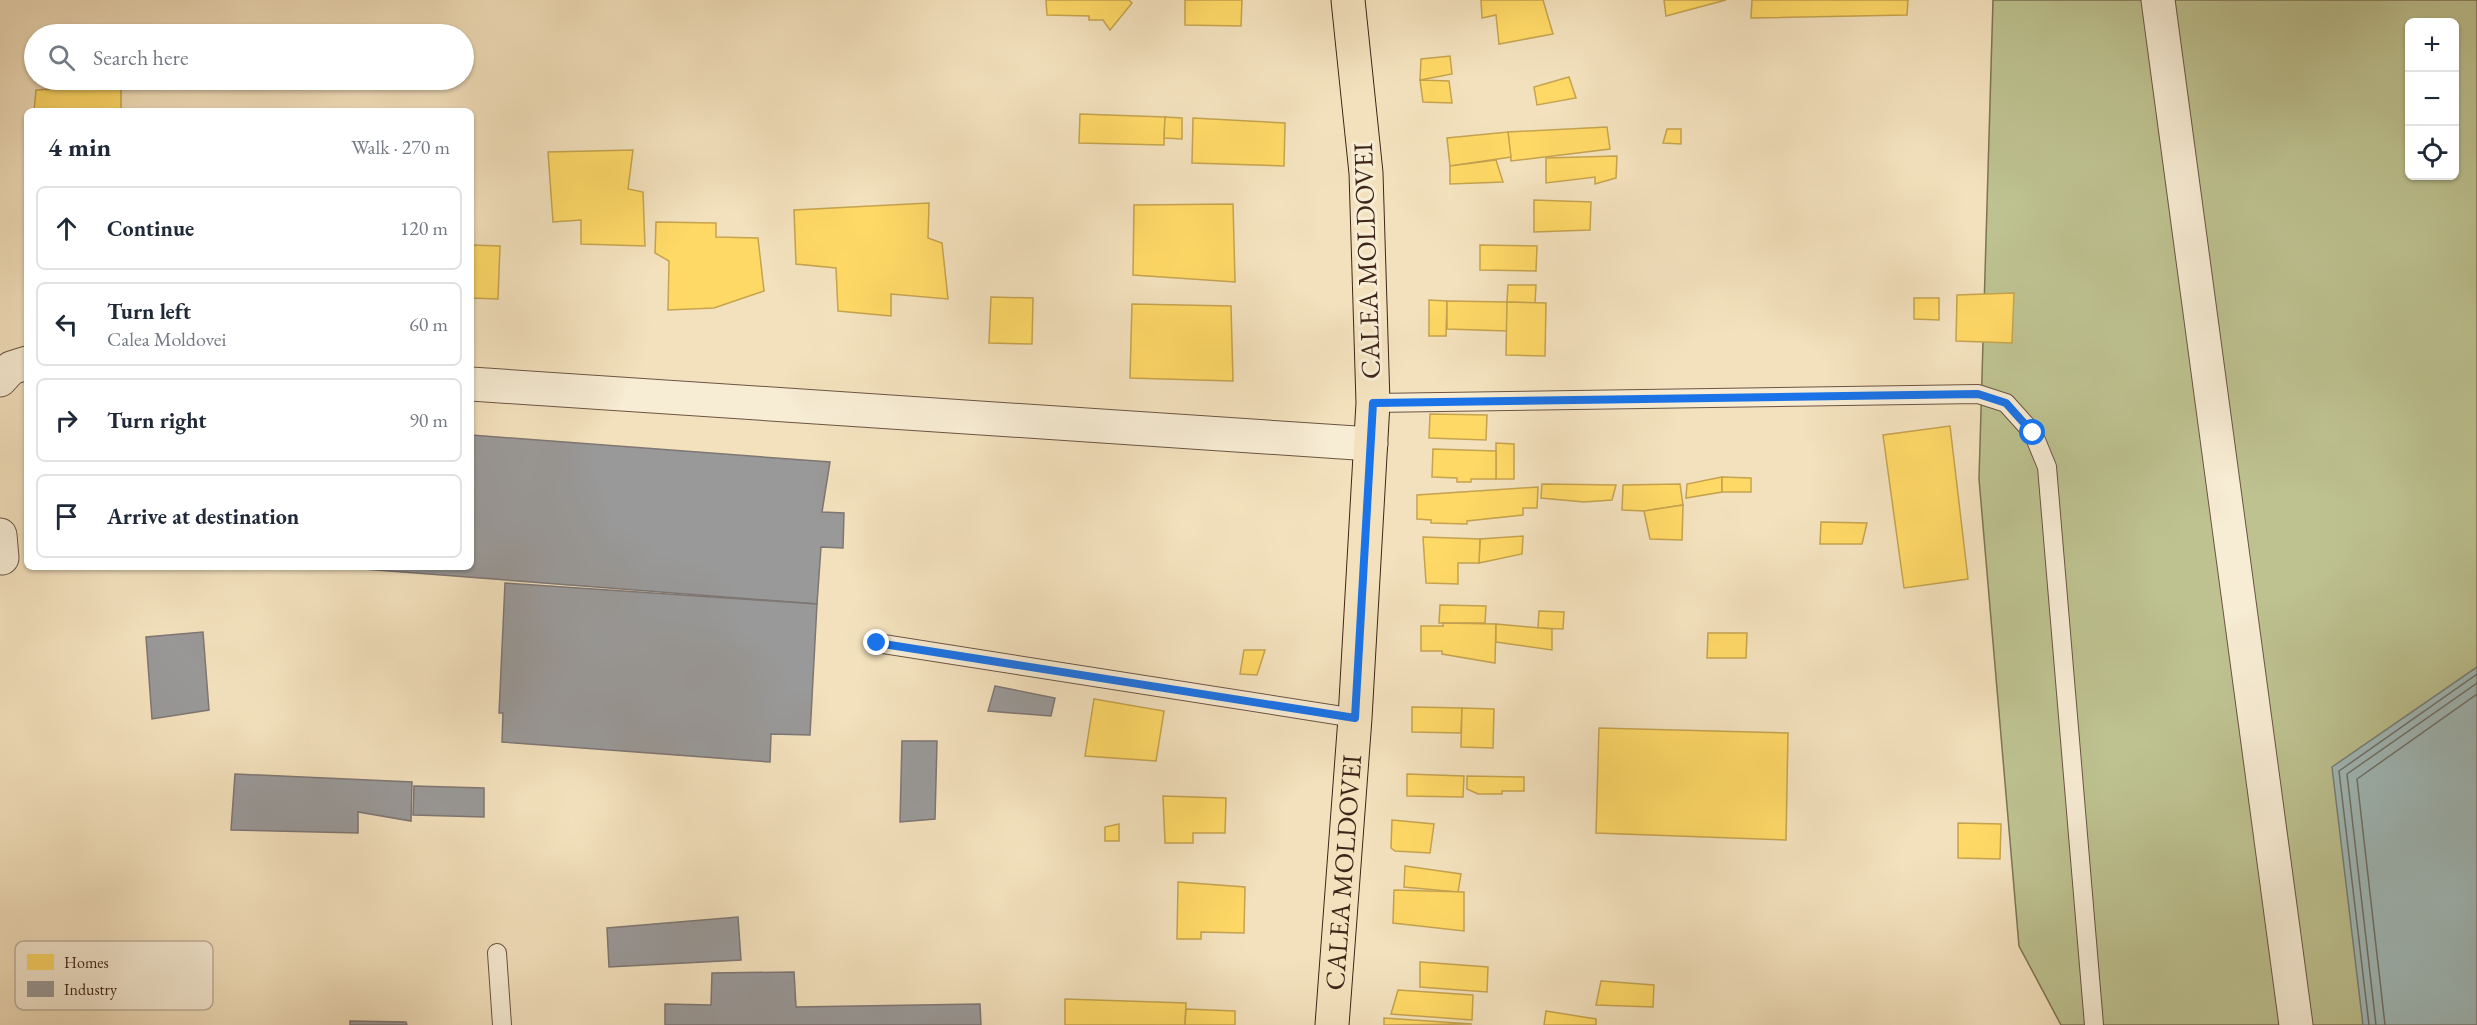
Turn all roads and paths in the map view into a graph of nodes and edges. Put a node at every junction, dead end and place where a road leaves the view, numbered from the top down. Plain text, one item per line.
1 (1348, 0) edge
2 (2158, 0) edge
3 (24, 364) edge
4 (0, 380) edge
5 (474, 384) edge
6 (1373, 403) junction
7 (1371, 444) junction
8 (877, 643) dead end
9 (1355, 718) junction
10 (497, 953) dead end
11 (502, 1025) edge
12 (1332, 1025) edge
13 (2094, 1025) edge
14 (2296, 1025) edge

1 - 6 main road, CALEA MOLDOVEI
2 - 14 street
3 - 4 street
5 - 7 street
6 - 7 main road, CALEA MOLDOVEI
6 - 13 lane
7 - 9 main road, CALEA MOLDOVEI
8 - 9 lane
9 - 12 main road, CALEA MOLDOVEI
10 - 11 lane

